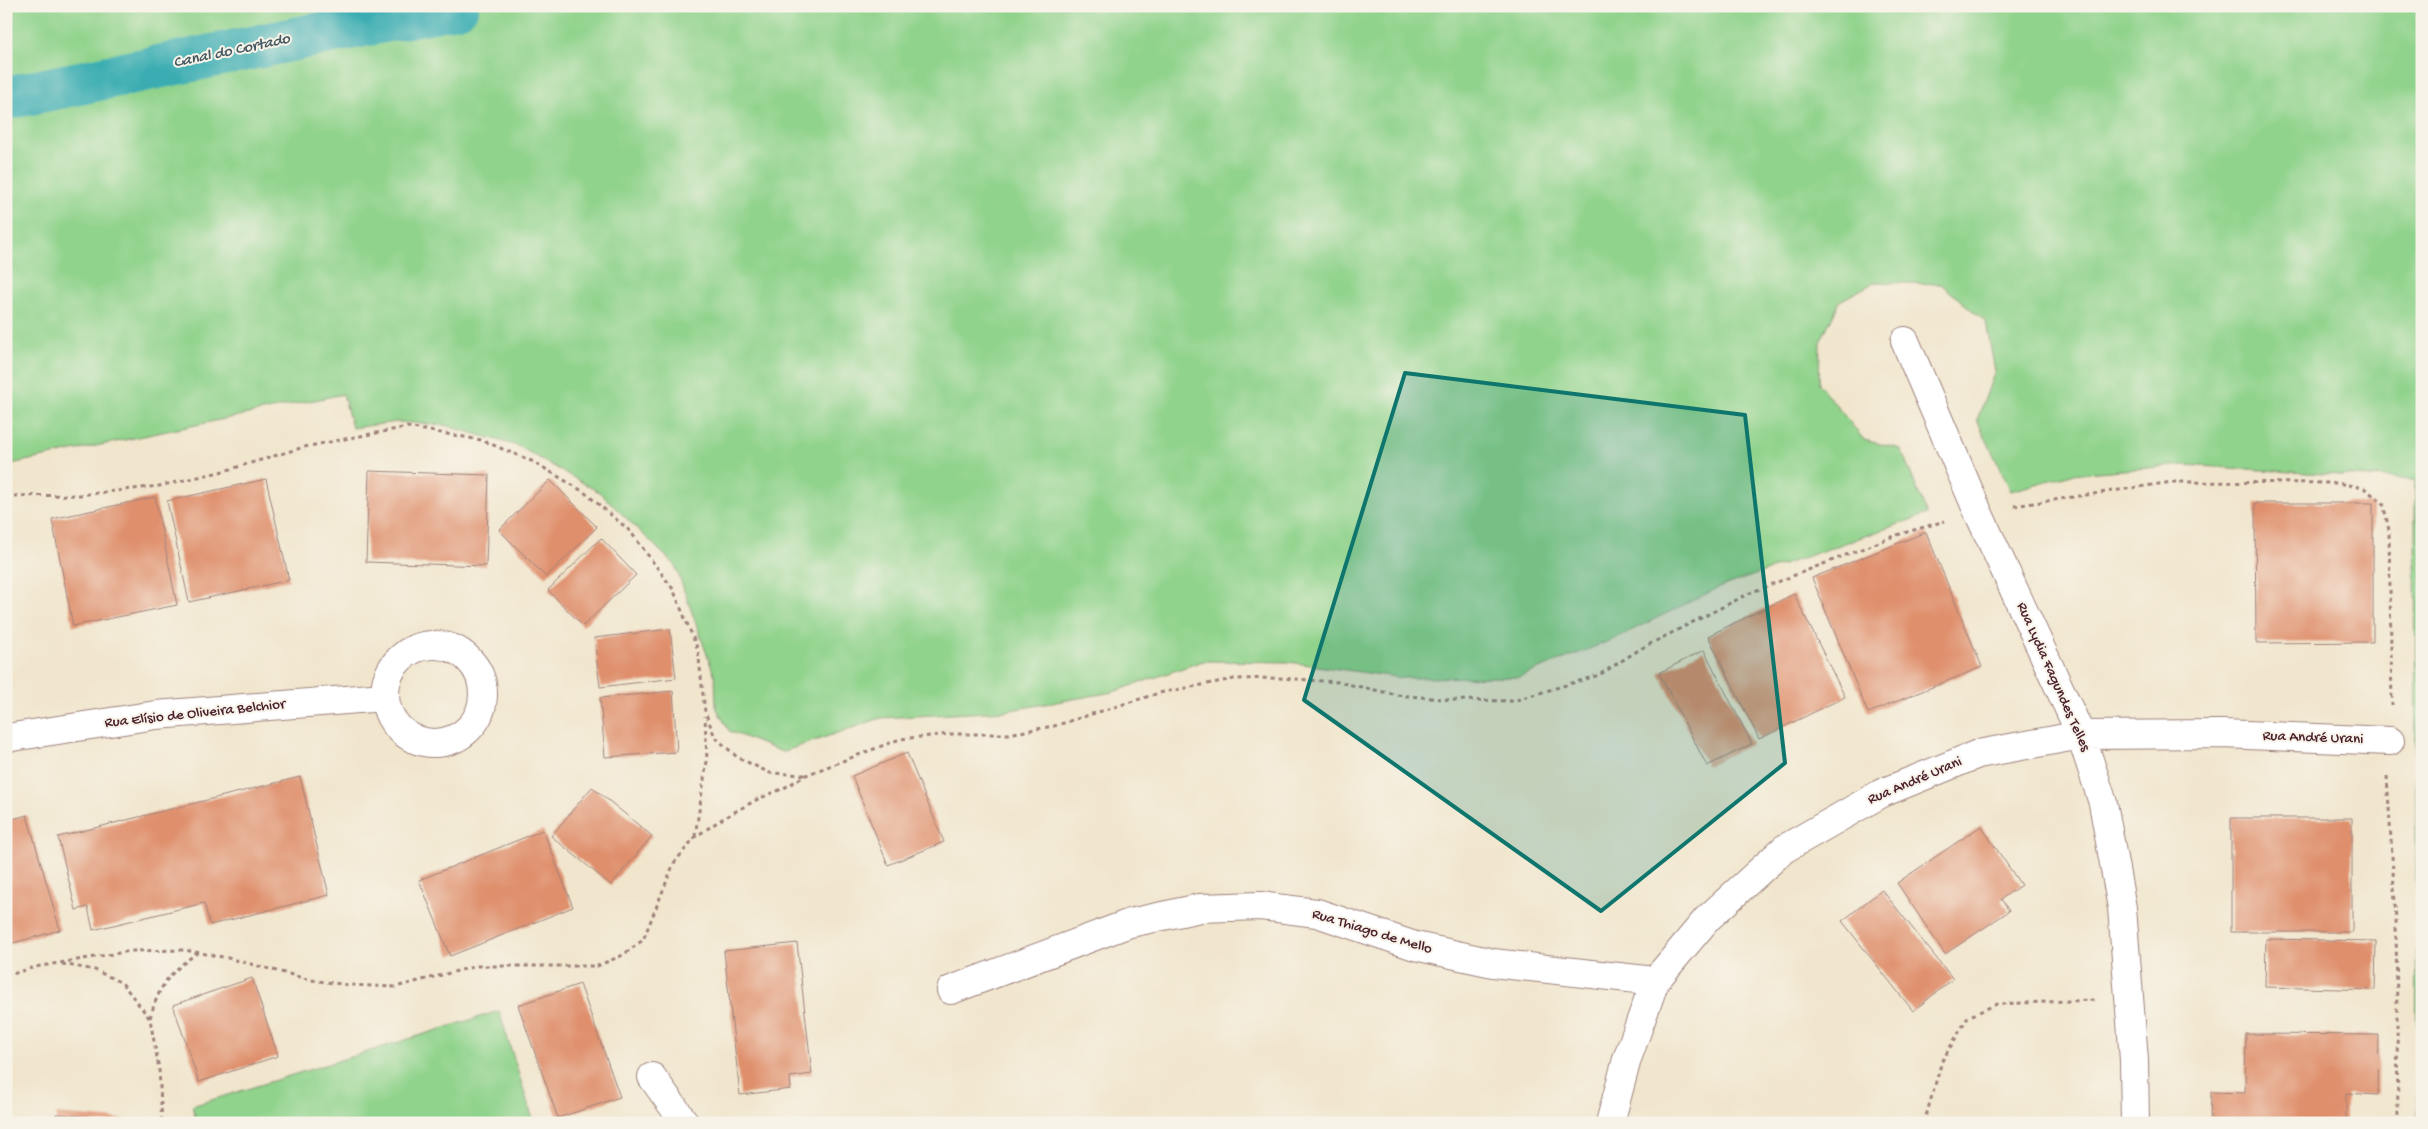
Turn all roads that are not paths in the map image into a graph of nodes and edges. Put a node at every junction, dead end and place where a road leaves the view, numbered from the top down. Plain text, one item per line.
1 (1905, 341) dead end
2 (384, 696) dead end
3 (2081, 735) junction
4 (6, 738) edge
5 (2390, 741) road end
6 (1655, 981) junction
7 (951, 990) dead end
8 (652, 1077) dead end
9 (685, 1123) edge
10 (1610, 1123) edge
11 (2135, 1123) edge

1 - 3 street, Rua Lydia Fagundes Telles
2 - 4 street, Rua Elísio de Oliveira Belchior
3 - 5 street, Rua André Urani
3 - 6 street, Rua André Urani
3 - 11 street, Rua Lydia Fagundes Telles
6 - 7 street, Rua Thiago de Mello
6 - 10 street, Rua André Urani
8 - 9 street

